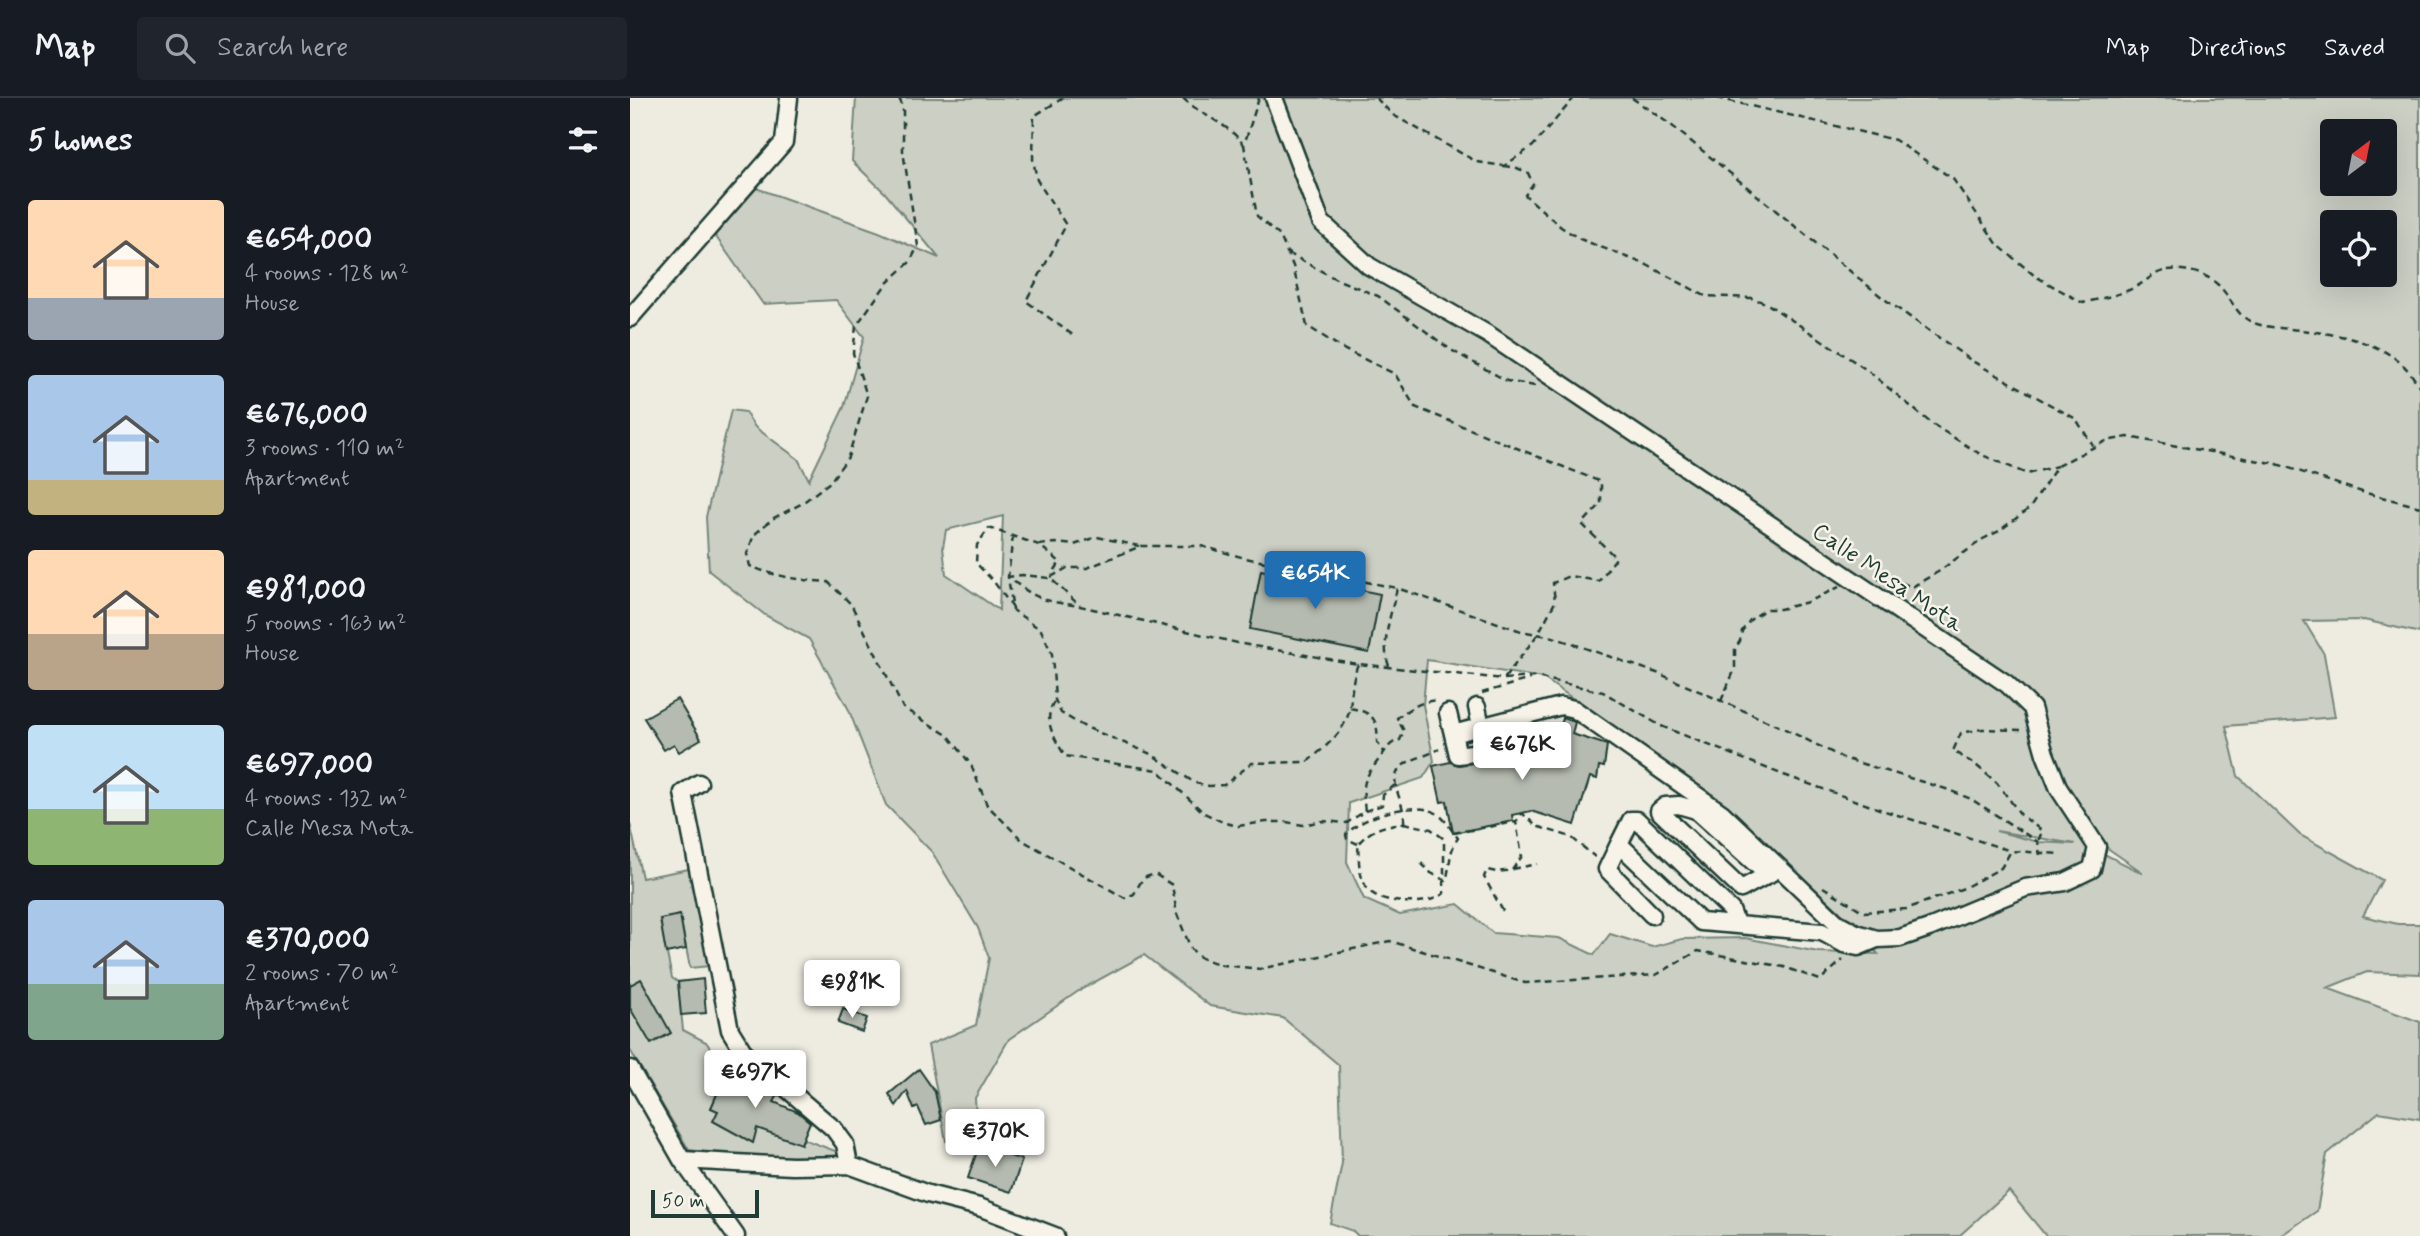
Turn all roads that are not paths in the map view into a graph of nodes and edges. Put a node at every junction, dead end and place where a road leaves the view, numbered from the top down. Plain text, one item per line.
1 (789, 98) edge
2 (1274, 98) edge
3 (630, 318) edge
4 (1478, 700) road end
5 (1443, 707) road end
6 (1482, 728) junction
7 (1453, 734) junction
8 (699, 783) dead end
9 (1619, 844) junction
10 (1774, 872) junction
11 (1652, 915) dead end
12 (1736, 923) junction
13 (1877, 939) junction
14 (630, 1069) edge
15 (682, 1160) junction
16 (849, 1165) junction
17 (736, 1236) edge
18 (1055, 1236) edge

1 - 3 street
2 - 13 street, Calle Mesa Mota
4 - 6 street
5 - 7 street
6 - 7 street, Calle Mesa Mota
6 - 7 street
6 - 10 street, Calle Mesa Mota
8 - 16 street
9 - 11 street
9 - 12 street
9 - 12 street
10 - 10 street
10 - 13 street, Calle Mesa Mota
12 - 13 street
14 - 15 street
15 - 16 street
15 - 17 street
16 - 18 street

